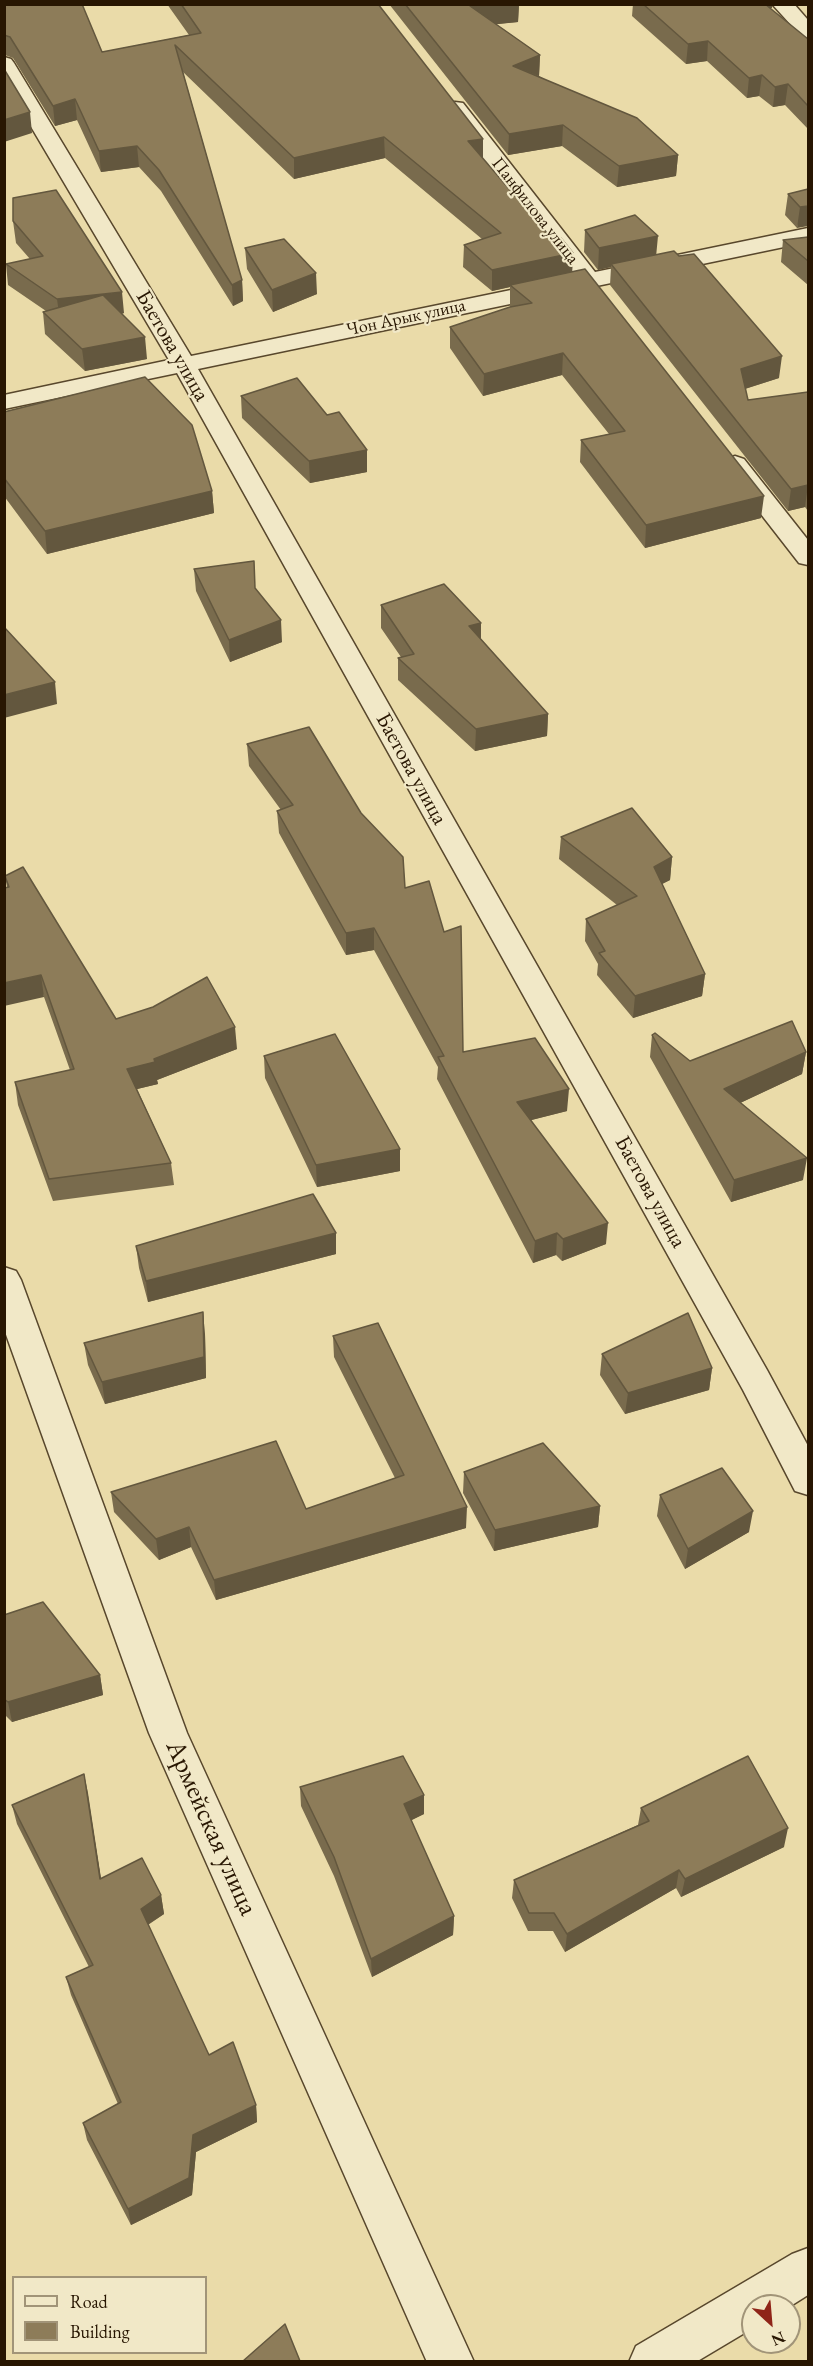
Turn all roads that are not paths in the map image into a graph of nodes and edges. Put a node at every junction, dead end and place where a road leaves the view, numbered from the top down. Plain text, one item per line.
1 (782, 4) edge
2 (808, 32) edge
3 (4, 63) edge
4 (439, 87) edge
5 (808, 235) edge
6 (588, 279) junction
7 (603, 298) edge
8 (184, 365) junction
9 (4, 402) edge
10 (720, 446) edge
11 (808, 557) edge
12 (4, 1280) edge
13 (808, 1480) edge
14 (808, 2270) edge
15 (451, 2361) edge
16 (652, 2361) edge

1 - 2 street
3 - 8 street, Баетова улица
4 - 6 street, Панфилова улица
5 - 6 street, Чон Арык улица
6 - 7 street, Панфилова улица
6 - 8 street, Чон Арык улица
8 - 9 street, Чон Арык улица
8 - 13 street, Баетова улица
10 - 11 street
12 - 15 street, Армейская улица
14 - 16 street

